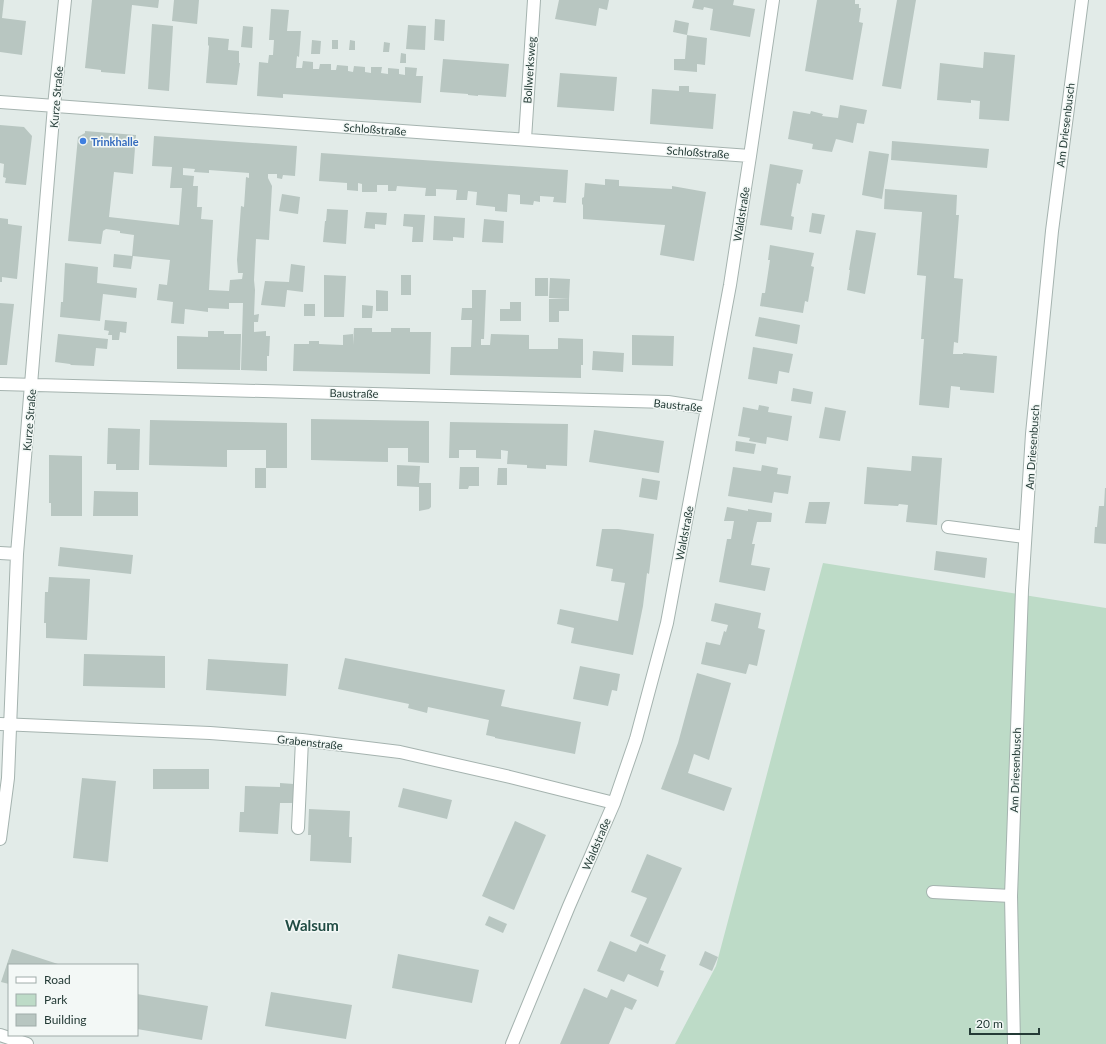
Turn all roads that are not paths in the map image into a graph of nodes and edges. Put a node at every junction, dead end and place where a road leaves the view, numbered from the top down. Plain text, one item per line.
1 (65, 0) edge
2 (534, 0) edge
3 (773, 0) edge
4 (1082, 0) edge
5 (0, 102) edge
6 (54, 106) junction
7 (525, 139) junction
8 (750, 156) junction
9 (0, 384) edge
10 (32, 386) junction
11 (707, 408) junction
12 (948, 527) dead end
13 (1025, 537) junction
14 (0, 553) edge
15 (17, 554) junction
16 (5, 724) edge
17 (302, 740) junction
18 (614, 803) junction
19 (298, 828) dead end
20 (0, 840) edge
21 (933, 892) dead end
22 (1011, 896) junction
23 (0, 1035) edge
24 (27, 1044) edge
25 (512, 1044) edge
26 (1014, 1044) edge

1 - 6 street, Kurze Straße
2 - 7 street, Bollwerksweg
3 - 8 street, Waldstraße
4 - 13 street, Am Driesenbusch
5 - 6 street, Schloßstraße
6 - 7 street, Schloßstraße
6 - 10 street, Kurze Straße
7 - 8 street, Schloßstraße
8 - 11 street, Waldstraße
9 - 10 street, Baustraße
10 - 11 street, Baustraße
10 - 15 street, Kurze Straße
11 - 18 street, Waldstraße
12 - 13 street
13 - 22 street, Am Driesenbusch
14 - 15 street
15 - 16 street, Kurze Straße
16 - 17 street, Grabenstraße
16 - 20 street, Kurze Straße
17 - 18 street, Grabenstraße
17 - 19 street
18 - 25 street, Waldstraße
21 - 22 street
22 - 26 street, Am Driesenbusch
23 - 24 street

